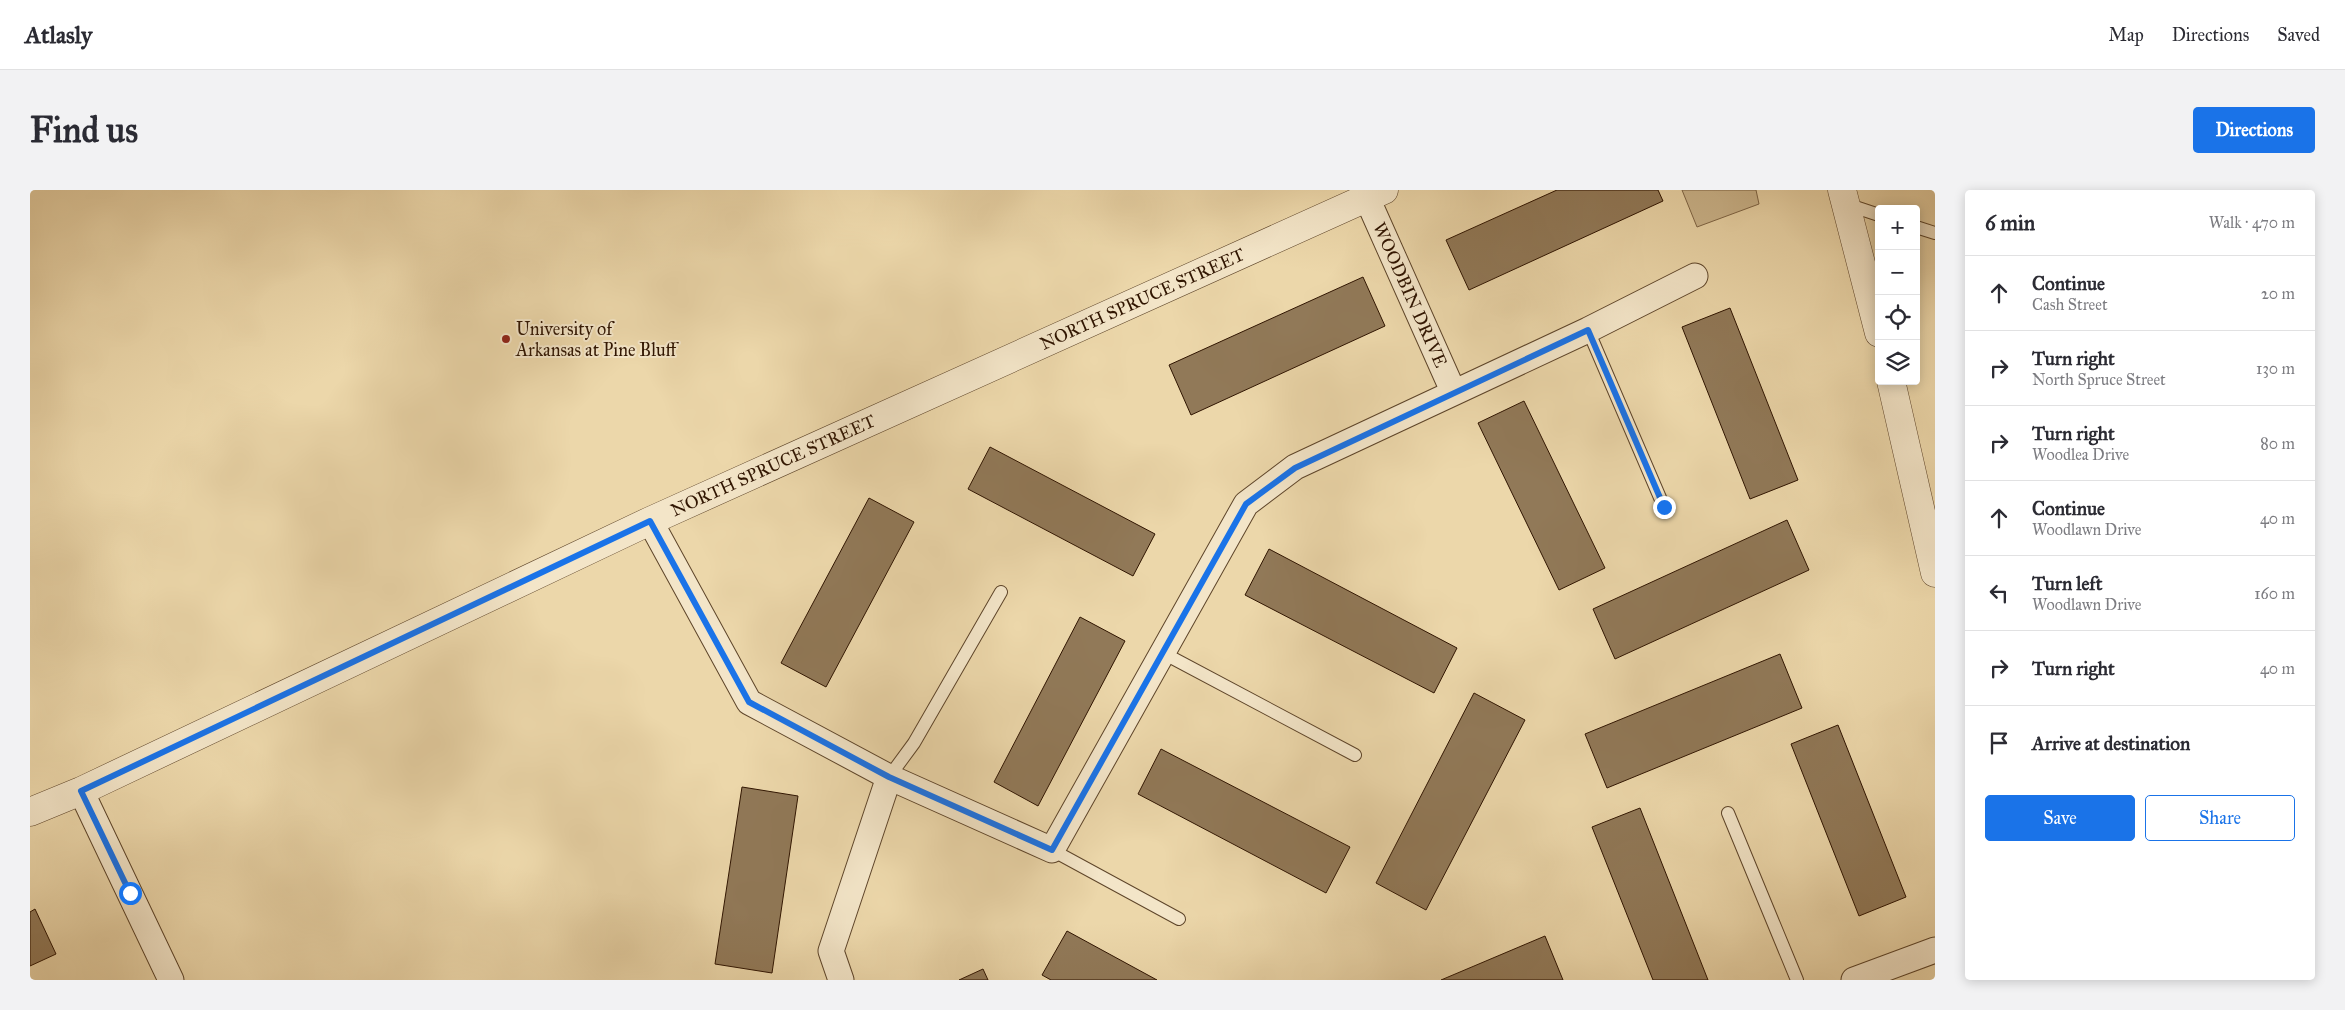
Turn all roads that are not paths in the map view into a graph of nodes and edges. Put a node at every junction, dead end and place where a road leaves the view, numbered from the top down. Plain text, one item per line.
1 (1376, 194) edge
2 (1844, 197) edge
3 (1875, 213) edge
4 (1920, 228) edge
5 (1935, 234) edge
6 (1695, 276) dead end
7 (1875, 317) edge
8 (1588, 330) junction
9 (1891, 385) edge
10 (1454, 391) junction
11 (1664, 507) dead end
12 (650, 521) junction
13 (1935, 573) edge
14 (1001, 592) dead end
15 (1163, 653) junction
16 (1355, 755) dead end
17 (889, 777) junction
18 (81, 791) junction
19 (30, 812) edge
20 (1728, 813) dead end
21 (1052, 850) junction
22 (1179, 919) dead end
23 (1935, 950) edge
24 (171, 980) edge
25 (841, 980) edge
26 (1797, 980) edge
27 (1854, 980) edge

1 - 10 street, WOODBIN DRIVE
1 - 12 street, NORTH SPRUCE STREET
2 - 3 lane
2 - 7 street
4 - 5 lane
6 - 8 street
8 - 10 street
8 - 11 lane
9 - 13 street
10 - 15 street
12 - 17 street
12 - 18 street, NORTH SPRUCE STREET
14 - 17 lane
15 - 16 lane
15 - 21 street
17 - 21 street
17 - 25 street
18 - 19 street, NORTH SPRUCE STREET
18 - 24 street
20 - 26 lane
21 - 22 lane
23 - 27 street

